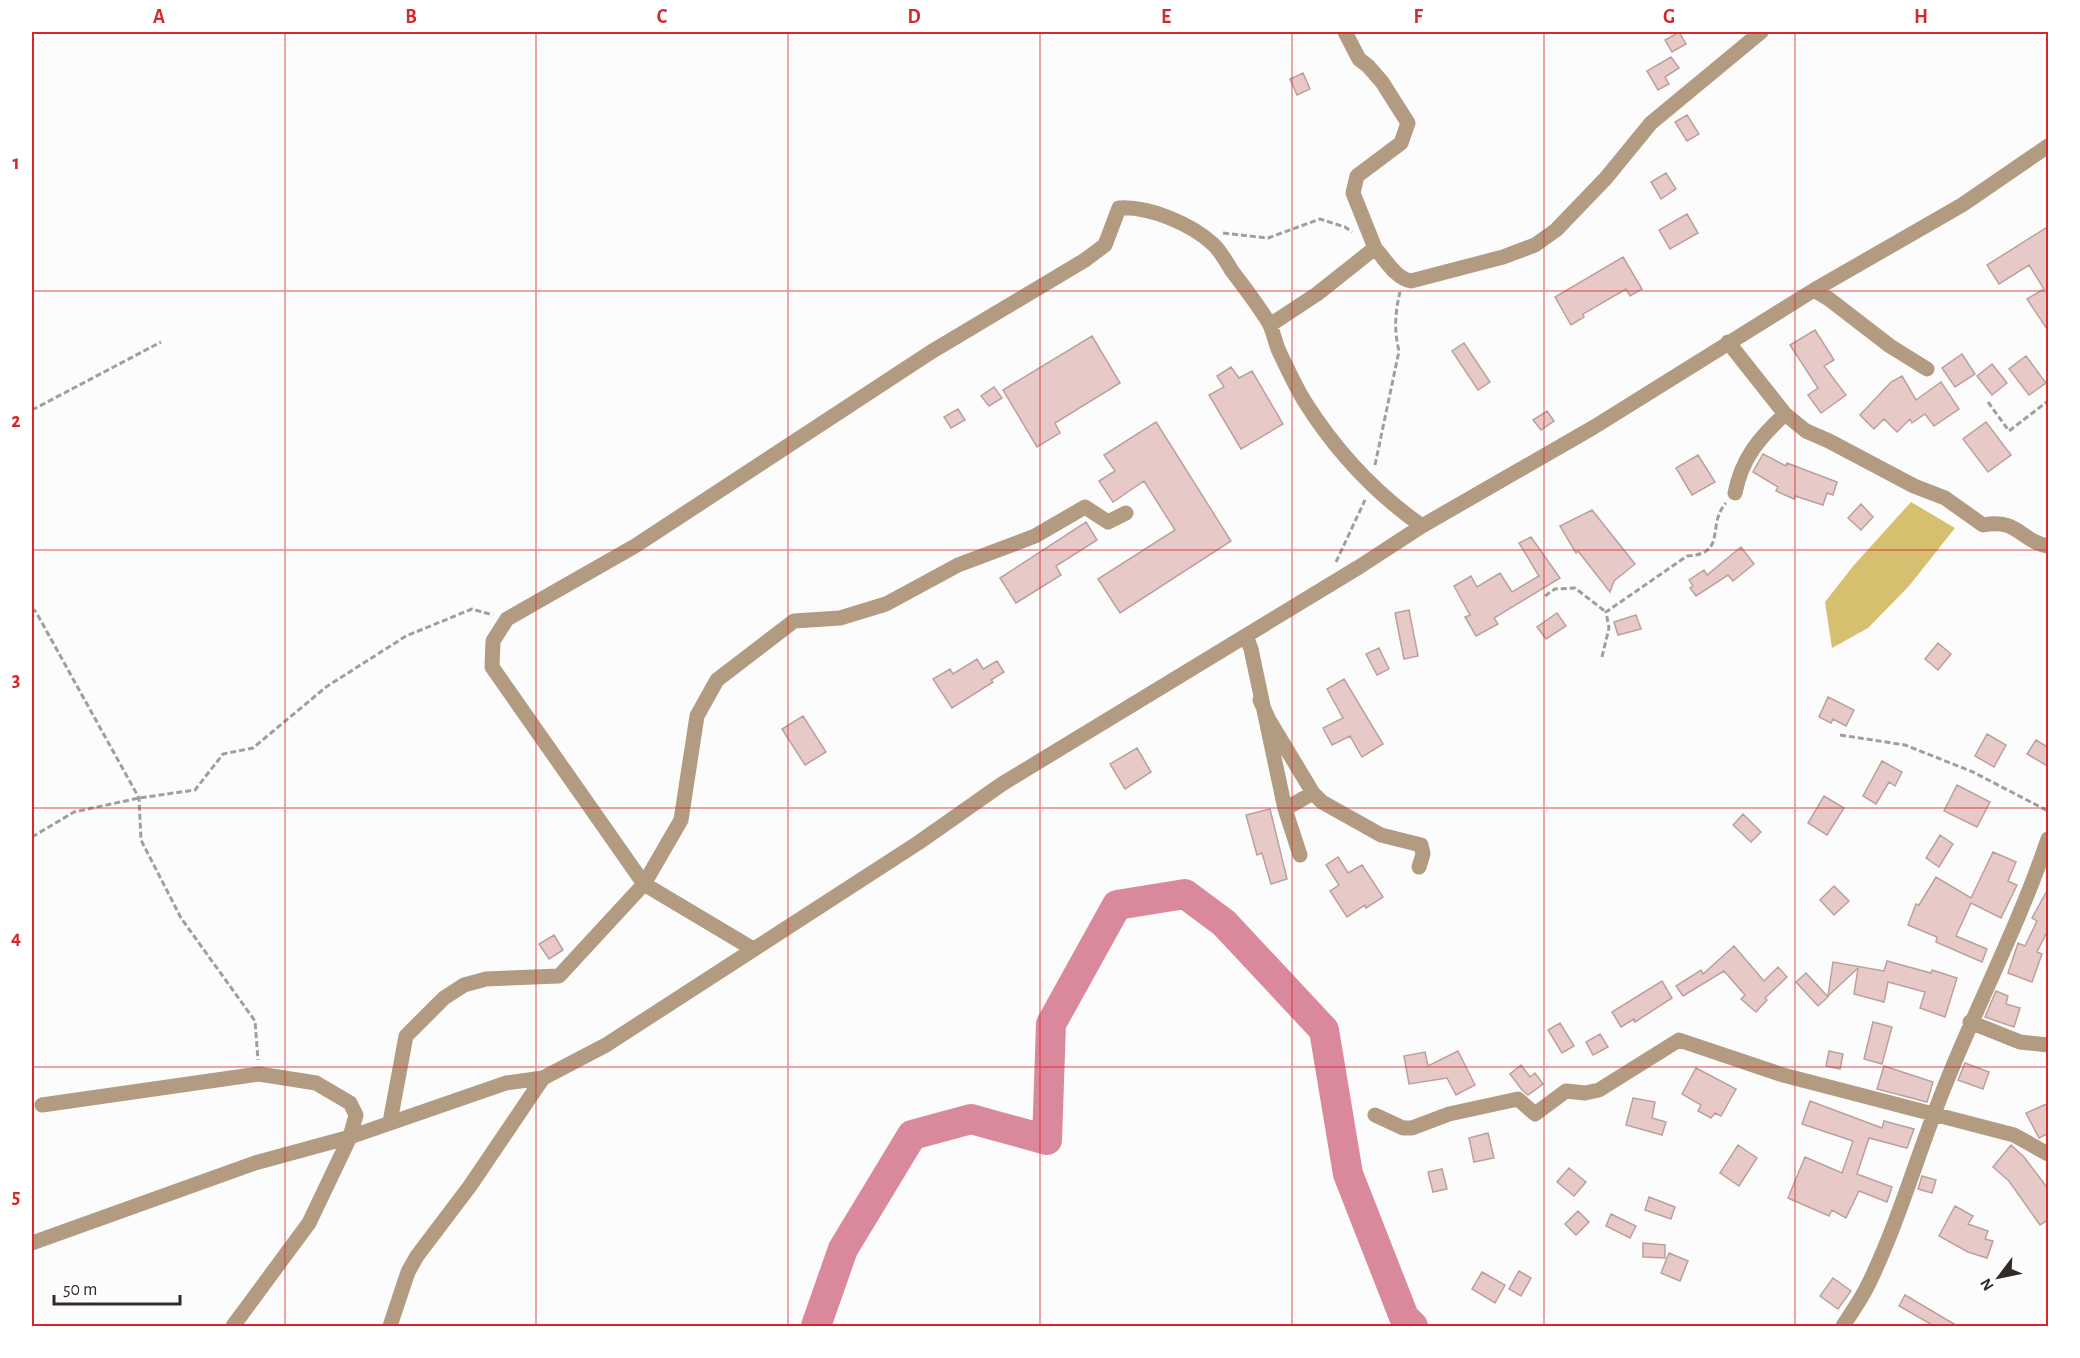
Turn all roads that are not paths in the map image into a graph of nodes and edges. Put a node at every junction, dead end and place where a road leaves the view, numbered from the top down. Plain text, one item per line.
1 (1345, 32) edge
2 (1761, 32) edge
3 (2049, 146) edge
4 (1375, 248) junction
5 (1814, 290) junction
6 (1270, 325) junction
7 (1728, 342) junction
8 (1927, 369) dead end
9 (1785, 414) junction
10 (1735, 493) dead end
11 (1126, 513) dead end
12 (1422, 526) junction
13 (2049, 546) edge
14 (1246, 636) junction
15 (1260, 700) junction
16 (1313, 794) junction
17 (1285, 809) junction
18 (2049, 839) edge
19 (1300, 855) dead end
20 (1419, 867) dead end
21 (644, 884) junction
22 (753, 949) junction
23 (1970, 1022) junction
24 (2049, 1045) edge
25 (543, 1078) junction
26 (42, 1105) dead end
27 (1933, 1114) junction
28 (1376, 1115) dead end
29 (390, 1122) junction
30 (350, 1137) junction
31 (2049, 1154) edge
32 (32, 1243) edge
33 (233, 1326) edge
34 (390, 1326) edge
35 (1844, 1326) edge

1 - 4 street
2 - 4 street
3 - 5 street
4 - 6 street
5 - 7 street
5 - 8 street
6 - 12 street
6 - 21 street
7 - 9 street
7 - 12 street
9 - 10 street
9 - 13 street
11 - 21 street
12 - 14 street
14 - 15 street
14 - 22 street
15 - 16 street
15 - 17 street
16 - 17 street
16 - 20 street
17 - 19 street
18 - 23 street
21 - 22 street
21 - 29 street
22 - 25 street
23 - 24 street
23 - 27 street
25 - 29 street
25 - 34 street
26 - 30 street
27 - 28 street
27 - 31 street
27 - 35 street
29 - 30 street
30 - 32 street
30 - 33 street

